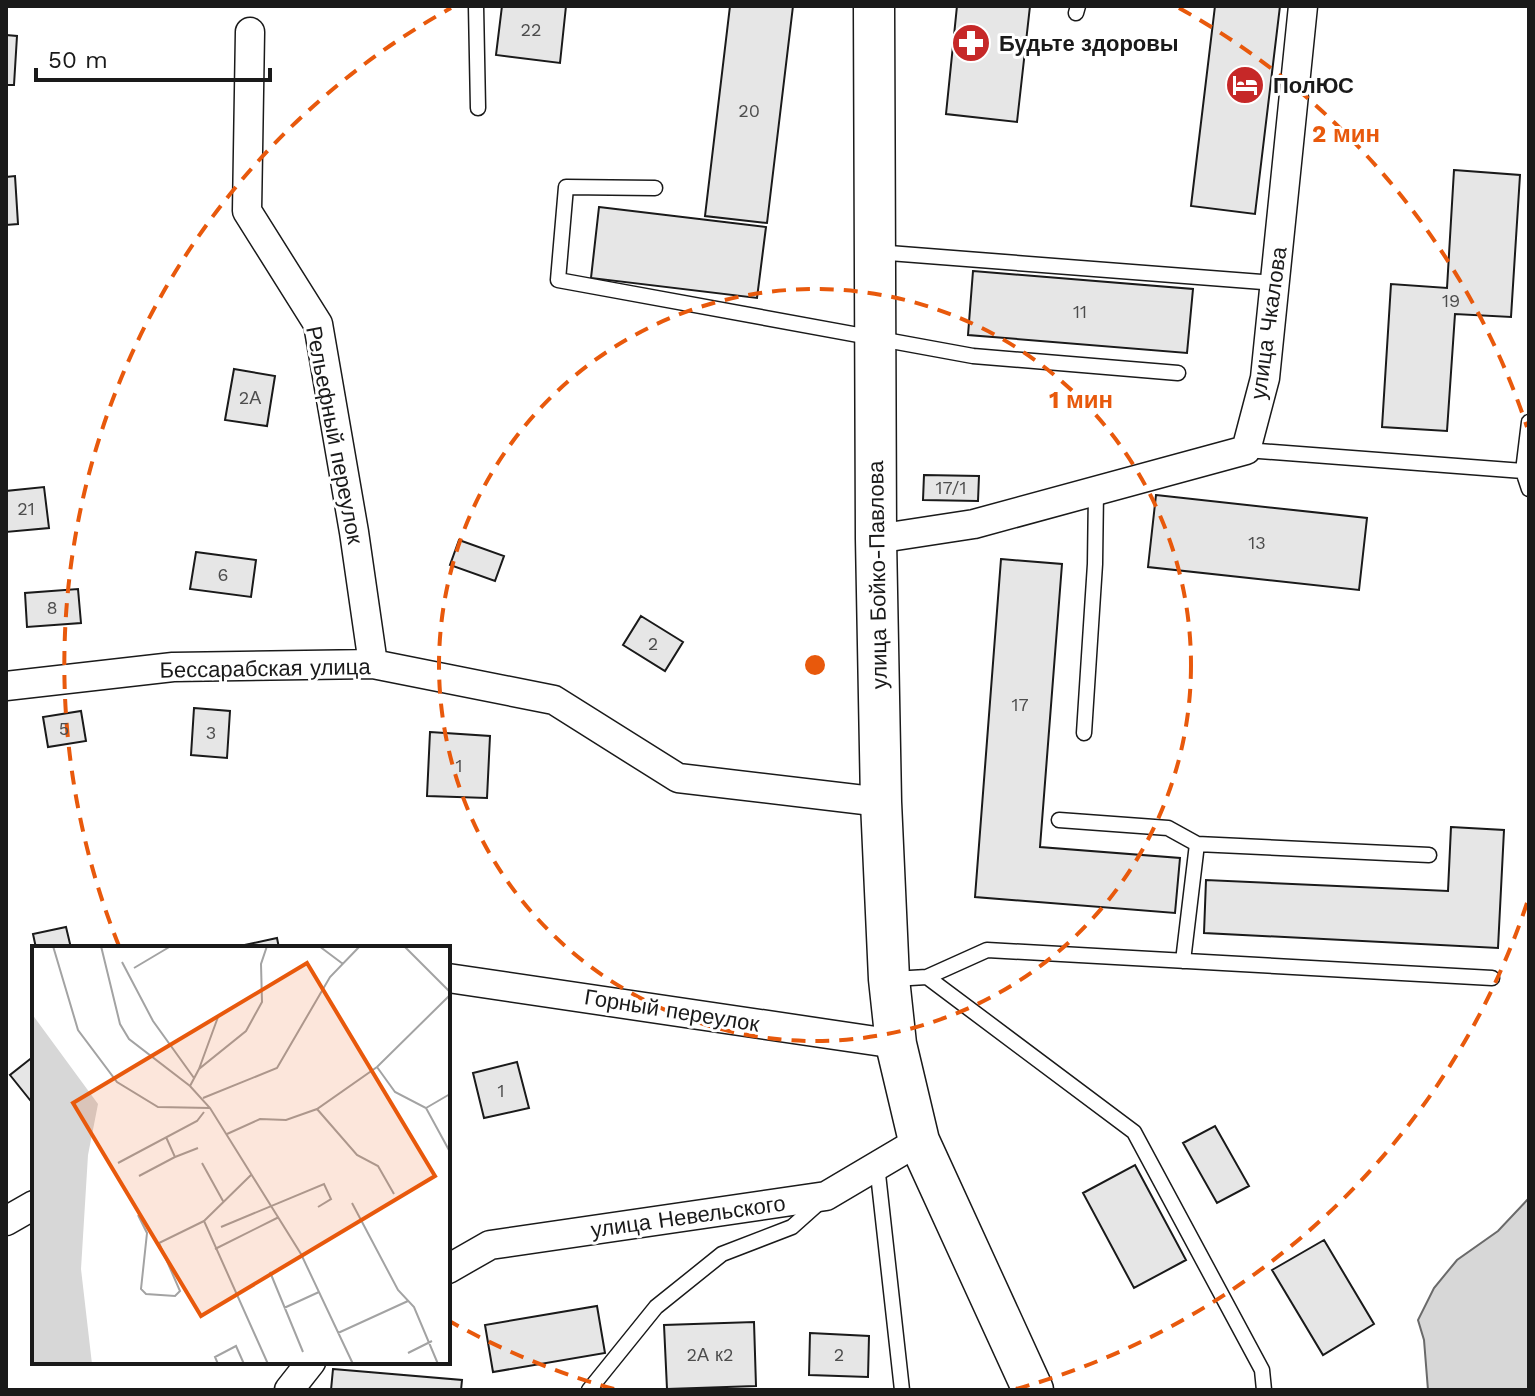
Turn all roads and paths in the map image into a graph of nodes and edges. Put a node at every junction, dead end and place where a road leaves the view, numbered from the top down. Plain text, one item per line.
1 (476, 6) edge
2 (874, 6) edge
3 (1303, 6) edge
4 (250, 32) dead end
5 (478, 108) dead end
6 (655, 188) dead end
7 (874, 252) junction
8 (1274, 283) junction
9 (874, 336) junction
10 (1178, 373) dead end
11 (1529, 422) edge
12 (1246, 450) junction
13 (1523, 471) junction
14 (1529, 489) edge
15 (1096, 491) junction
16 (876, 539) junction
17 (373, 664) junction
18 (6, 686) edge
19 (1084, 733) dead end
20 (881, 802) junction
21 (1059, 820) dead end
22 (1197, 844) junction
23 (1429, 855) dead end
24 (1183, 961) junction
25 (450, 978) edge
26 (908, 978) junction
27 (1492, 978) dead end
28 (896, 1044) junction
29 (919, 1141) junction
30 (877, 1165) junction
31 (826, 1196) junction
32 (32, 1206) edge
33 (6, 1221) edge
34 (450, 1268) edge
35 (309, 1364) edge
36 (289, 1390) edge
37 (589, 1390) edge
38 (902, 1390) edge
39 (1033, 1390) edge
40 (1264, 1390) edge

1 - 5 lane
2 - 7 main road, улица Бойко-Павлова
3 - 8 street, улица Чкалова
4 - 17 street, Рельефный переулок
6 - 9 lane
7 - 8 lane
7 - 9 main road, улица Бойко-Павлова
8 - 12 street, улица Чкалова
9 - 10 lane
9 - 16 main road, улица Бойко-Павлова
11 - 13 lane
12 - 13 lane
12 - 15 street
13 - 14 lane
15 - 16 street
15 - 19 lane
16 - 20 main road, улица Бойко-Павлова
17 - 18 street, Бессарабская улица
17 - 20 street, Бессарабская улица
20 - 26 main road, улица Бойко-Павлова
21 - 22 lane
22 - 23 lane
22 - 24 lane
24 - 26 lane
24 - 27 lane
25 - 28 street, Горный переулок
26 - 28 main road, улица Бойко-Павлова
26 - 40 lane
28 - 29 main road, улица Бойко-Павлова
29 - 30 street, улица Невельского
29 - 39 main road, улица Бойко-Павлова
30 - 31 street, улица Невельского
30 - 38 lane
31 - 34 street, улица Невельского
31 - 37 lane
32 - 33 street
35 - 36 street

